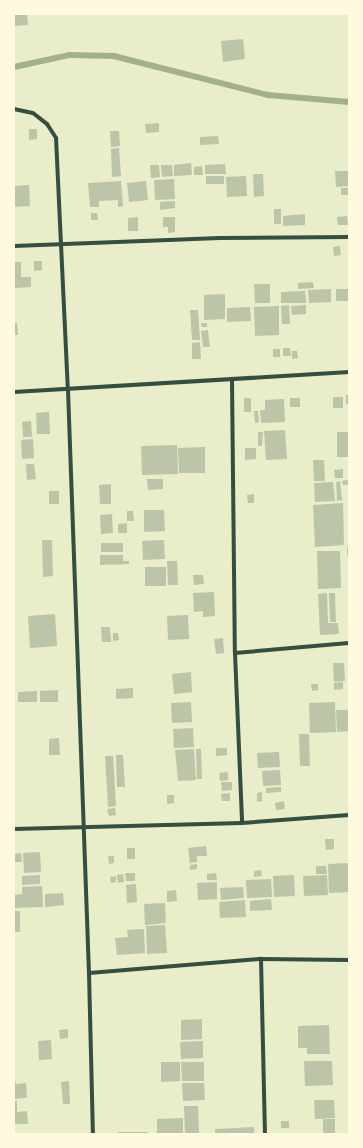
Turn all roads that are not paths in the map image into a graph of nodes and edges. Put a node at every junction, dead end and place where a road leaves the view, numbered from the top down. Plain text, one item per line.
1 (14, 109) edge
2 (349, 236) edge
3 (61, 244) junction
4 (14, 246) edge
5 (349, 372) edge
6 (232, 380) junction
7 (68, 390) junction
8 (14, 392) edge
9 (349, 643) edge
10 (235, 654) junction
11 (349, 815) edge
12 (242, 823) junction
13 (82, 826) junction
14 (14, 829) edge
15 (261, 960) junction
16 (349, 960) edge
17 (90, 972) junction
18 (93, 1134) edge
19 (266, 1134) edge

1 - 3 street
2 - 3 street
3 - 4 street
3 - 7 street
5 - 6 street
6 - 7 street
6 - 10 street
7 - 8 street
7 - 13 street
9 - 10 street
10 - 12 street
11 - 12 street
12 - 13 street
13 - 14 street
13 - 17 street
15 - 16 street
15 - 17 street
15 - 19 street
17 - 18 street

